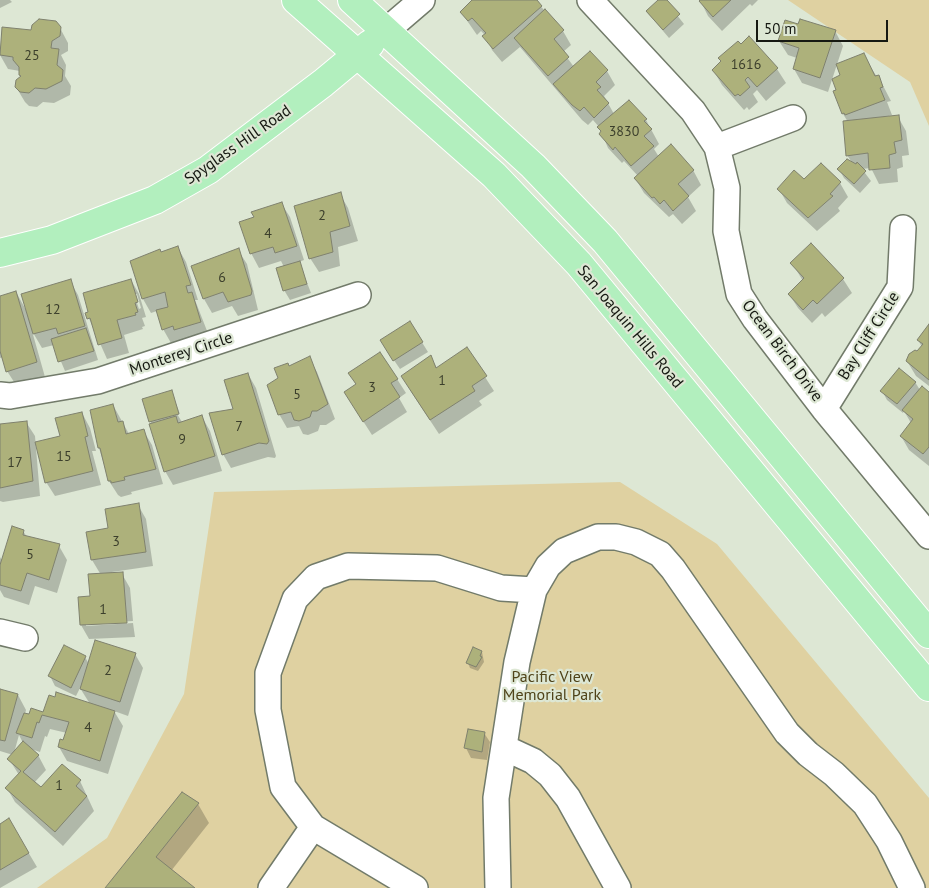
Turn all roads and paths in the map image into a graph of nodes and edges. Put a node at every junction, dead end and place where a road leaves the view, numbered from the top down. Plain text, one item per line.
1 (296, 0) edge
2 (352, 0) edge
3 (422, 0) edge
4 (590, 0) edge
5 (387, 30) junction
6 (356, 55) junction
7 (793, 118) dead end
8 (717, 147) junction
9 (903, 228) dead end
10 (0, 253) edge
11 (358, 295) dead end
12 (0, 396) edge
13 (824, 409) junction
14 (929, 535) edge
15 (534, 590) junction
16 (0, 632) edge
17 (929, 634) edge
18 (25, 638) dead end
19 (929, 687) edge
20 (505, 748) junction
21 (312, 827) junction
22 (271, 888) edge
23 (415, 888) edge
24 (498, 888) edge
25 (618, 888) edge
26 (912, 888) edge

1 - 6 main road, San Joaquin Hills Road
2 - 5 main road
3 - 5 street, Spyglass Hill Road
4 - 8 street, Ocean Birch Drive
5 - 6 main road, Spyglass Hill Road
5 - 17 main road
6 - 10 main road, Spyglass Hill Road
6 - 19 main road, San Joaquin Hills Road
7 - 8 street
8 - 13 street, Ocean Birch Drive
9 - 13 street, Bay Cliff Circle
11 - 12 street, Monterey Circle
13 - 14 street, Ocean Birch Drive
15 - 20 street
15 - 21 street
15 - 26 street
16 - 18 street
20 - 24 street
20 - 25 street
21 - 22 street
21 - 23 street

